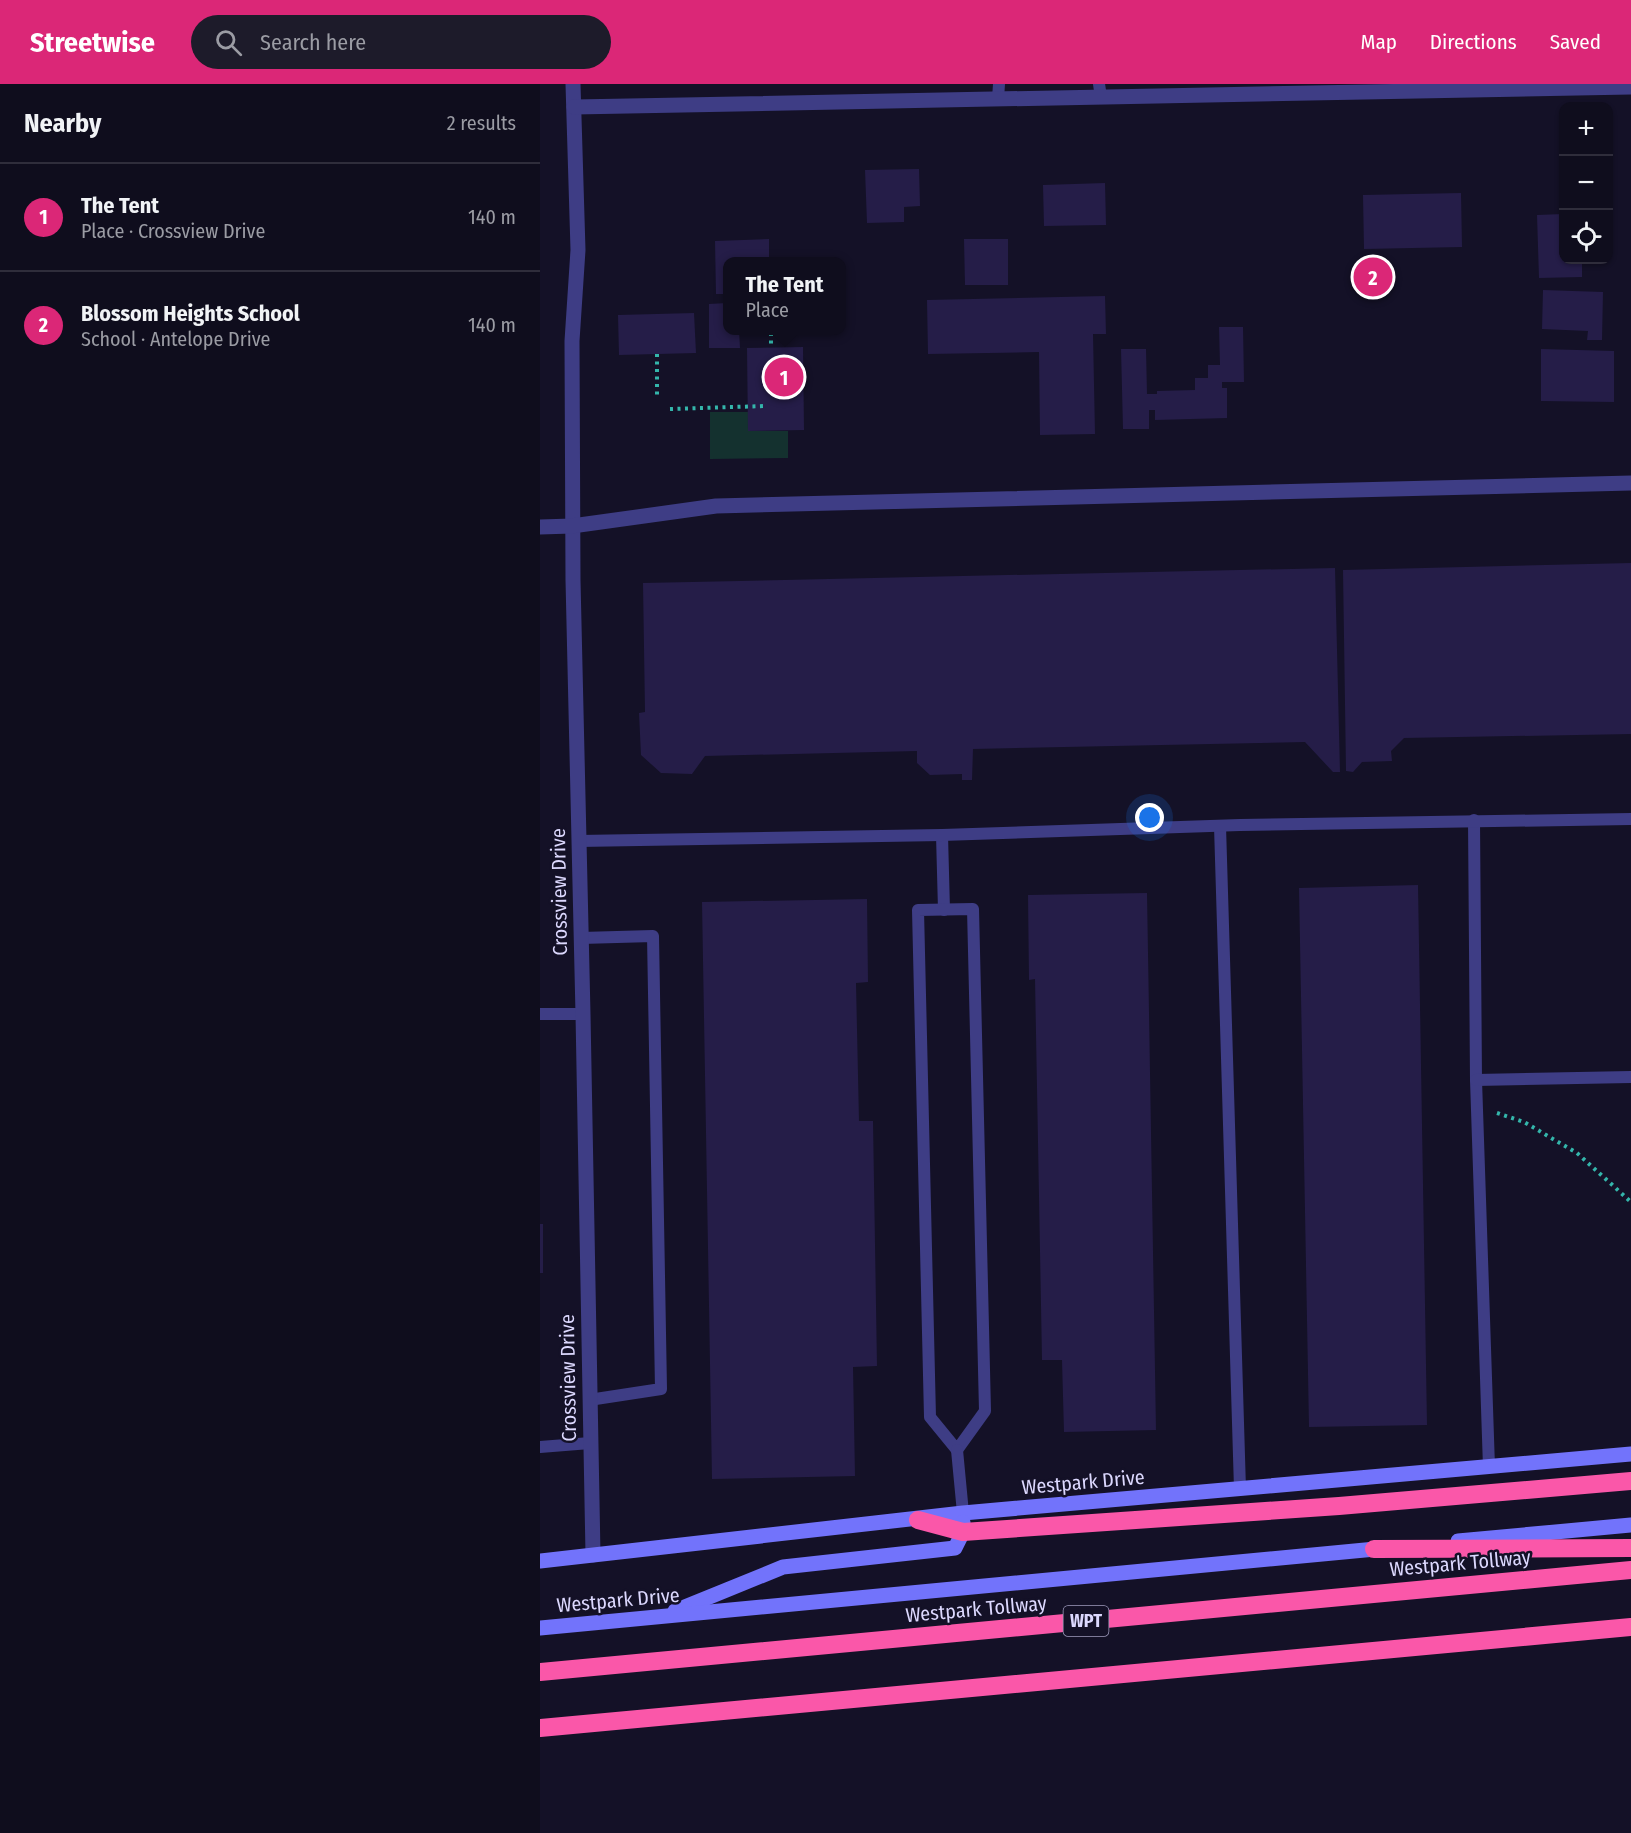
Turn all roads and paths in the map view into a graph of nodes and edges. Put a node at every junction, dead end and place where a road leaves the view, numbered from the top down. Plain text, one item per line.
1 (573, 84) edge
2 (1631, 87) edge
3 (1100, 91) edge
4 (999, 92) edge
5 (574, 107) junction
6 (771, 335) edge
7 (771, 348) dead end
8 (657, 354) dead end
9 (657, 398) dead end
10 (765, 406) dead end
11 (670, 409) dead end
12 (1631, 483) edge
13 (572, 526) junction
14 (540, 527) edge
15 (1631, 819) edge
16 (1474, 820) junction
17 (1220, 826) junction
18 (942, 835) junction
19 (578, 841) junction
20 (944, 910) junction
21 (581, 938) junction
22 (540, 1014) edge
23 (583, 1014) junction
24 (1631, 1077) edge
25 (1476, 1080) junction
26 (1477, 1106) junction
27 (1631, 1202) edge
28 (589, 1400) junction
29 (590, 1443) junction
30 (540, 1447) edge
31 (957, 1450) junction
32 (1631, 1454) edge
33 (1489, 1467) junction
34 (1631, 1481) edge
35 (1240, 1489) junction
36 (918, 1520) joint
37 (963, 1523) junction
38 (1631, 1525) edge
39 (1631, 1548) edge
40 (1374, 1549) junction
41 (593, 1555) junction
42 (540, 1560) edge
43 (1631, 1570) edge
44 (661, 1617) junction
45 (1631, 1627) edge
46 (540, 1628) edge
47 (540, 1672) edge
48 (540, 1728) edge

1 - 5 street, Crossview Drive
2 - 3 street
3 - 4 street
4 - 5 street
5 - 13 street, Crossview Drive
6 - 7 path
8 - 9 path
10 - 11 path
12 - 13 street
13 - 14 street
13 - 19 street, Crossview Drive
15 - 16 lane
16 - 17 lane
16 - 25 lane
17 - 18 lane
17 - 35 lane
18 - 19 lane
18 - 20 lane
19 - 21 street, Crossview Drive
20 - 31 lane
20 - 31 lane
21 - 23 street, Crossview Drive
21 - 28 lane
22 - 23 lane
23 - 28 street, Crossview Drive
24 - 25 lane
25 - 26 lane
26 - 27 path
26 - 33 lane
28 - 29 street, Crossview Drive
29 - 30 lane
29 - 41 street, Crossview Drive
31 - 37 lane
32 - 33 main road, Westpark Drive
33 - 35 main road, Westpark Drive
34 - 37 highway
35 - 37 main road, Westpark Drive
36 - 37 highway
36 - 41 main road
37 - 44 main road
38 - 40 main road, Westpark Drive
39 - 40 highway
40 - 44 main road, Westpark Drive
41 - 42 main road
43 - 47 highway, Westpark Tollway / WPT
44 - 46 main road, Westpark Drive
45 - 48 highway

